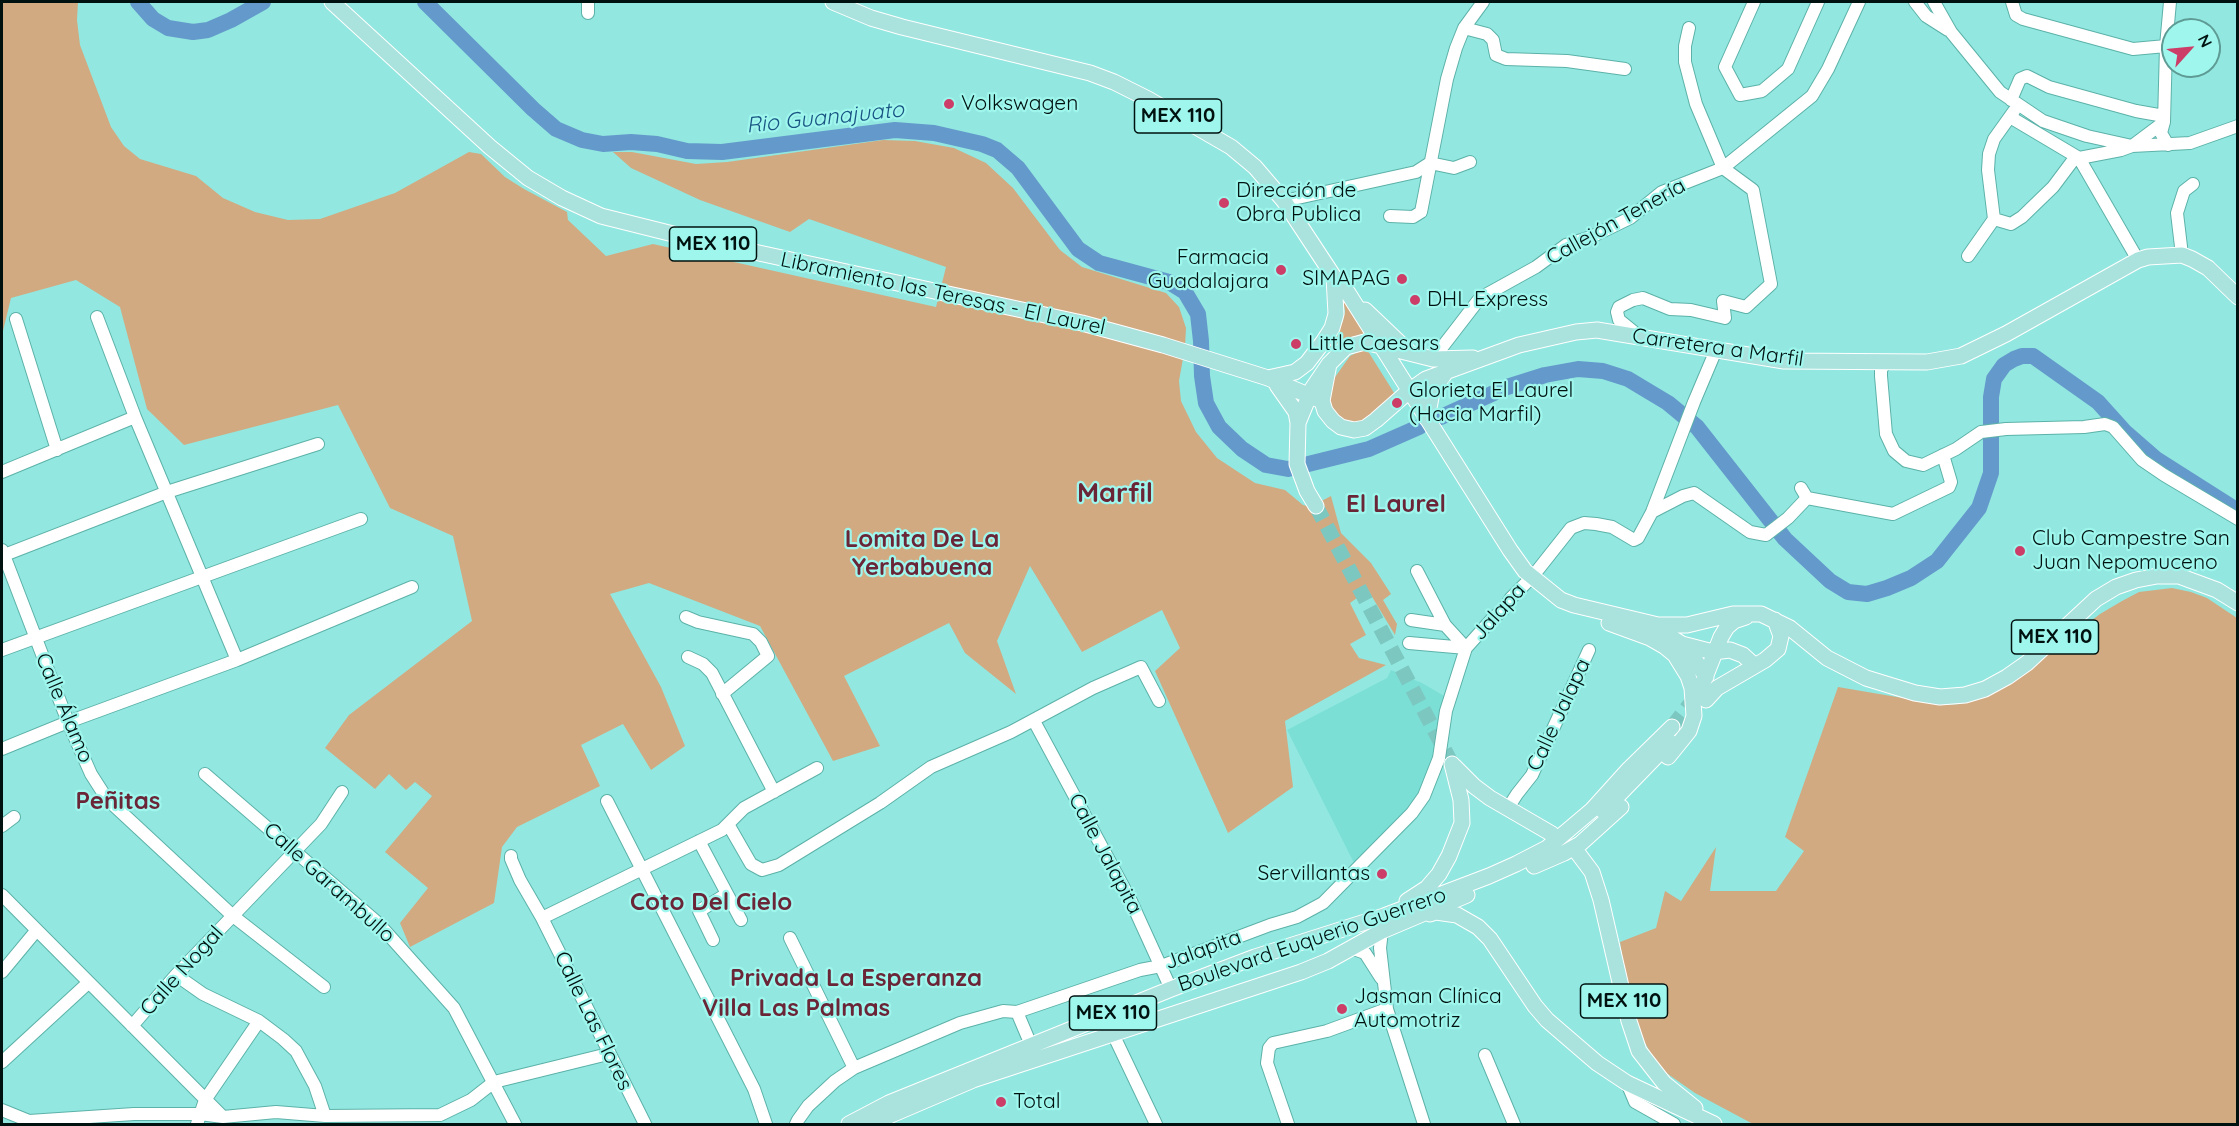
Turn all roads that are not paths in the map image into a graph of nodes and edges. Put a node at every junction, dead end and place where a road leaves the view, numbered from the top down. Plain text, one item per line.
1 (332, 2) edge
2 (834, 2) edge
3 (1483, 2) edge
4 (1754, 2) edge
5 (1818, 2) edge
6 (1859, 2) edge
7 (1915, 2) edge
8 (2012, 2) edge
9 (2170, 2) edge
10 (1939, 4) edge
11 (2169, 18) edge
12 (1464, 28) junction
13 (1689, 28) dead end
14 (1951, 32) junction
15 (2161, 46) edge
16 (1625, 69) dead end
17 (2165, 78) edge
18 (2015, 102) junction
19 (2010, 117) junction
20 (2164, 119) junction
21 (2238, 126) edge
22 (2168, 145) junction
23 (2132, 146) junction
24 (2079, 158) junction
25 (1470, 162) dead end
26 (1430, 163) junction
27 (1723, 168) junction
28 (2193, 184) dead end
29 (1284, 201) junction
30 (1390, 216) dead end
31 (1994, 219) junction
32 (2181, 255) junction
33 (1968, 256) dead end
34 (2138, 260) junction
35 (1334, 277) junction
36 (1348, 293) junction
37 (2238, 297) edge
38 (97, 317) dead end
39 (16, 319) dead end
40 (1640, 337) junction
41 (1380, 345) junction
42 (1716, 350) junction
43 (1413, 355) junction
44 (1485, 358) junction
45 (1433, 359) junction
46 (1885, 363) junction
47 (1329, 364) junction
48 (1446, 372) junction
49 (1268, 378) junction
50 (1409, 391) junction
51 (1307, 396) junction
52 (1322, 401) junction
53 (135, 417) junction
54 (1427, 419) junction
55 (1298, 423) junction
56 (318, 444) dead end
57 (57, 450) junction
58 (1943, 455) junction
59 (2, 472) edge
60 (167, 492) junction
61 (1316, 506) tunnel mouth
62 (1652, 512) junction
63 (361, 519) dead end
64 (2238, 519) edge
65 (2, 554) edge
66 (1417, 571) dead end
67 (1529, 575) junction
68 (203, 578) junction
69 (412, 587) dead end
70 (2238, 603) edge
71 (686, 617) dead end
72 (1768, 617) junction
73 (1411, 620) dead end
74 (1647, 623) junction
75 (1445, 625) junction
76 (35, 638) junction
77 (1409, 643) dead end
78 (1682, 644) junction
79 (1466, 648) junction
80 (2, 650) edge
81 (1589, 650) dead end
82 (1713, 652) junction
83 (688, 657) dead end
84 (237, 660) junction
85 (1754, 665) junction
86 (1706, 677) junction
87 (722, 694) junction
88 (1159, 701) dead end
89 (1034, 721) junction
90 (68, 722) junction
91 (2, 749) edge
92 (817, 768) dead end
93 (205, 774) dead end
94 (342, 792) dead end
95 (774, 792) junction
96 (608, 801) dead end
97 (1508, 808) junction
98 (14, 817) dead end
99 (2, 825) edge
100 (725, 827) junction
101 (1552, 834) dead end
102 (699, 841) junction
103 (294, 851) junction
104 (1577, 852) dead end
105 (511, 856) dead end
106 (1534, 866) junction
107 (642, 868) junction
108 (727, 894) junction
109 (3, 898) edge
110 (233, 916) junction
111 (542, 918) junction
112 (741, 920) dead end
113 (1404, 922) junction
114 (1383, 924) junction
115 (36, 931) junction
116 (790, 938) dead end
117 (713, 940) dead end
118 (1350, 948) junction
119 (1161, 966) junction
120 (2, 972) edge
121 (176, 975) junction
122 (88, 983) junction
123 (1384, 984) junction
124 (324, 987) dead end
125 (1171, 990) junction
126 (1387, 1009) junction
127 (1017, 1012) junction
128 (259, 1021) junction
129 (132, 1026) junction
130 (1113, 1034) junction
131 (1031, 1045) junction
132 (608, 1054) junction
133 (1485, 1055) dead end
134 (2, 1062) edge
135 (854, 1068) junction
136 (494, 1082) junction
137 (1627, 1083) junction
138 (205, 1100) junction
139 (2, 1110) edge
140 (325, 1116) junction
141 (223, 1117) junction
142 (198, 1119) edge
143 (515, 1125) edge
144 (645, 1125) edge
145 (766, 1125) edge
146 (796, 1125) edge
147 (849, 1125) edge
148 (875, 1125) edge
149 (1156, 1125) edge
150 (1287, 1125) edge
151 (1424, 1125) edge
152 (1514, 1125) edge
153 (1674, 1125) edge
154 (1715, 1125) edge

1 - 49 main road, Libramiento las Teresas - El Laurel / MEX 110
2 - 29 main road, MEX 110
3 - 12 street
4 - 5 street
6 - 27 street, Callejón Tenería
7 - 14 street
8 - 15 street
9 - 11 street
10 - 14 street
12 - 16 street
12 - 26 street
13 - 27 street
14 - 18 street
17 - 20 street
18 - 19 street
18 - 20 street
18 - 23 street
19 - 24 street
19 - 31 street
20 - 22 street
20 - 23 street
21 - 22 street
22 - 23 street
23 - 24 street
24 - 31 street
24 - 34 street
25 - 26 street
26 - 29 street
26 - 30 street
27 - 40 street
27 - 45 street, Callejón Tenería
28 - 32 street
29 - 35 main road, MEX 110
31 - 33 street
32 - 34 main road, Carretera a Marfil
32 - 37 main road
34 - 46 main road, Carretera a Marfil
35 - 36 main road, MEX 110
35 - 49 main road
36 - 41 main road, MEX 110
36 - 43 main road
38 - 53 street
39 - 57 street
40 - 42 main road, Carretera a Marfil
40 - 44 main road, Carretera a Marfil
41 - 43 main road, Carretera a Marfil
41 - 47 main road, MEX 110
41 - 50 main road, MEX 110
42 - 46 main road, Carretera a Marfil
42 - 62 street
43 - 45 main road, Carretera a Marfil
44 - 45 main road, Carretera a Marfil
44 - 48 main road, Carretera a Marfil
46 - 58 street
47 - 51 main road, MEX 110
47 - 52 main road
48 - 50 main road, Carretera a Marfil
48 - 54 main road
49 - 51 main road, Libramiento las Teresas - El Laurel
49 - 55 main road, MEX 110
50 - 52 main road
50 - 54 main road, MEX 110
51 - 52 main road, Libramiento las Teresas - El Laurel
51 - 55 main road, MEX 110
53 - 57 street
53 - 60 street
54 - 67 main road, MEX 110
55 - 61 main road, MEX 110
56 - 60 street
57 - 59 street
58 - 62 street
58 - 64 street
60 - 65 street
60 - 68 street
62 - 67 street, Jalapa
63 - 68 street
65 - 76 street, Calle Álamo
66 - 75 street
67 - 74 main road, MEX 110
67 - 79 street, Jalapa
67 - 106 main road
68 - 76 street
68 - 84 street
69 - 84 street
70 - 72 main road, MEX 110
71 - 87 street
72 - 74 main road, MEX 110
72 - 82 main road
72 - 85 main road
73 - 75 street
74 - 78 main road
75 - 79 street
76 - 80 street
76 - 90 street, Calle Álamo
77 - 79 street
78 - 82 main road
78 - 86 main road
79 - 119 street, Jalapita
81 - 97 street, Calle Jalapa
82 - 85 main road
82 - 86 main road
83 - 87 street
84 - 90 street
85 - 86 main road
87 - 95 street
88 - 89 street
89 - 100 street
89 - 119 street, Calle Jalapita
90 - 91 street
90 - 110 street, Calle Álamo
92 - 95 street
93 - 103 street, Calle Garambullo
94 - 103 street, Calle Nogal
95 - 100 street
96 - 107 street
97 - 101 main road
97 - 114 main road
98 - 99 street
100 - 102 street
102 - 107 street
102 - 108 street
103 - 110 street, Calle Nogal
103 - 136 street, Calle Garambullo
104 - 154 main road, MEX 110
105 - 111 street, Calle Las Flores
106 - 113 main road, Boulevard Euquerio Guerrero / MEX 110
106 - 114 main road, Boulevard Euquerio Guerrero / MEX 110
107 - 111 street
107 - 145 street
108 - 112 street
108 - 117 street
109 - 115 street
110 - 121 street, Calle Nogal
110 - 124 street, Calle Álamo
111 - 132 street, Calle Las Flores
113 - 114 main road, MEX 110
113 - 137 main road, MEX 110
114 - 118 main road, MEX 110
114 - 123 street
114 - 125 main road, Boulevard Euquerio Guerrero / MEX 110
115 - 120 street
115 - 122 street
116 - 135 street
118 - 123 street
118 - 130 main road, MEX 110
119 - 125 street, Calle Jalapita
119 - 127 street, Jalapita
121 - 128 street
121 - 129 street, Calle Nogal
122 - 129 street
122 - 134 street
123 - 126 street
125 - 131 main road, Boulevard Euquerio Guerrero / MEX 110
126 - 150 street
126 - 151 street
127 - 131 street
127 - 135 street, Jalapita
128 - 138 street
128 - 140 street
129 - 138 street
130 - 148 main road, MEX 110
130 - 149 street
131 - 147 main road, Boulevard Euquerio Guerrero / MEX 110
132 - 136 street
132 - 144 street, Calle Las Flores
133 - 152 street
135 - 146 street, Jalapita
136 - 140 street
136 - 143 street, Calle Garambullo
137 - 153 street
137 - 154 main road, MEX 110
138 - 141 street
138 - 142 street
139 - 142 street
140 - 141 street
141 - 142 street

